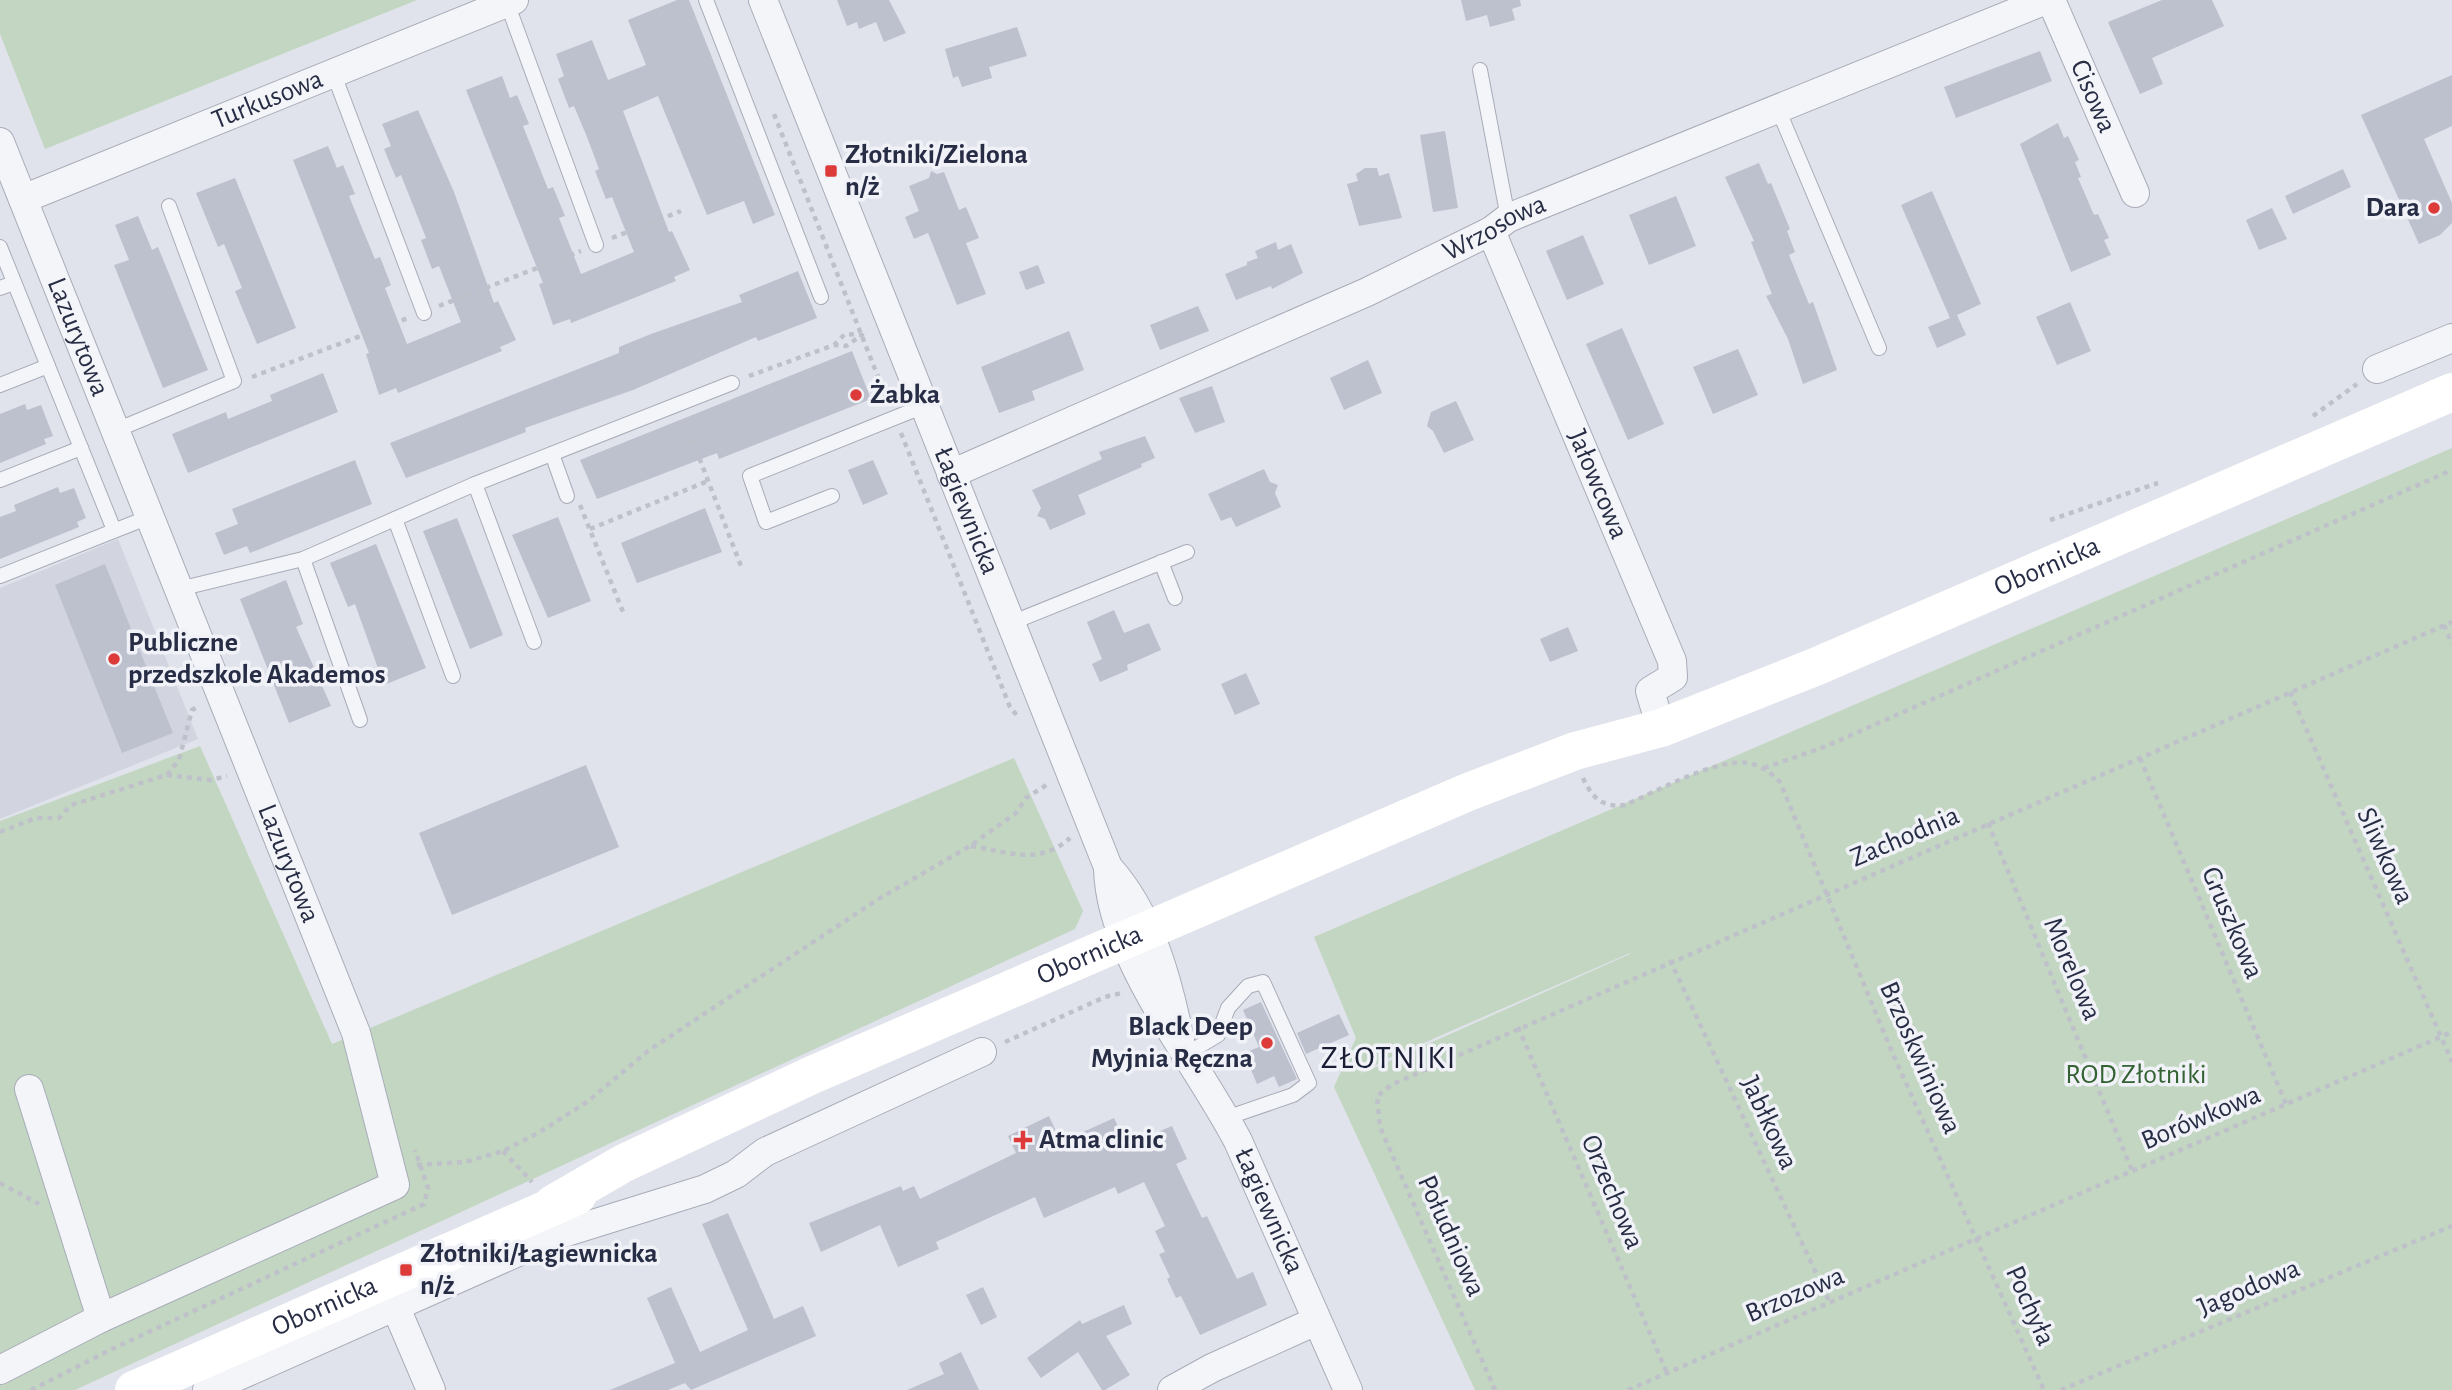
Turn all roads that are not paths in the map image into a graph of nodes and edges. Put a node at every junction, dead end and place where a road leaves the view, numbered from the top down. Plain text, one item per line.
1 (706, 0) edge
2 (763, 0) edge
3 (2046, 0) edge
4 (2051, 0) edge
5 (510, 1) edge
6 (1480, 70) dead end
7 (333, 72) junction
8 (1778, 108) junction
9 (0, 142) edge
10 (2135, 193) dead end
11 (23, 199) junction
12 (169, 206) dead end
13 (1500, 224) junction
14 (596, 245) road end
15 (0, 247) edge
16 (14, 283) junction
17 (0, 288) edge
18 (821, 297) dead end
19 (424, 313) road end
20 (2452, 338) edge
21 (1879, 348) dead end
22 (48, 366) junction
23 (2377, 369) road end
24 (732, 383) road end
25 (0, 385) edge
26 (2452, 392) edge
27 (924, 406) junction
28 (114, 431) junction
29 (81, 448) junction
30 (552, 454) junction
31 (951, 474) junction
32 (0, 480) edge
33 (475, 484) junction
34 (567, 496) road end
35 (832, 496) dead end
36 (149, 517) junction
37 (395, 519) junction
38 (114, 530) junction
39 (1187, 552) dead end
40 (303, 559) junction
41 (1161, 562) junction
42 (0, 576) edge
43 (179, 589) junction
44 (1175, 598) dead end
45 (1011, 624) junction
46 (534, 642) dead end
47 (453, 676) dead end
48 (360, 720) dead end
49 (1649, 732) junction
50 (1141, 946) junction
51 (1184, 1047) junction
52 (982, 1052) road end
53 (29, 1089) dead end
54 (1226, 1118) junction
55 (396, 1307) junction
56 (102, 1318) junction
57 (1316, 1321) junction
58 (0, 1370) edge
59 (134, 1390) edge
60 (207, 1390) edge
61 (431, 1390) edge
62 (1172, 1390) edge
63 (1348, 1390) edge

1 - 18 lane
2 - 27 street, Łagiewnicka
3 - 8 street, Wrzosowa
4 - 10 street, Cisowa
5 - 7 street, Turkusowa
5 - 14 lane
6 - 13 lane
7 - 11 street, Turkusowa
7 - 19 lane
8 - 13 street, Wrzosowa
8 - 21 lane
9 - 11 street, Lazurytowa
11 - 28 street, Lazurytowa
12 - 28 lane
13 - 31 street, Wrzosowa
13 - 49 street, Jałowcowa
15 - 16 lane
16 - 17 lane
16 - 22 lane
20 - 23 street
22 - 25 lane
22 - 29 lane
24 - 30 lane
26 - 49 main road, Obornicka
27 - 31 street, Łagiewnicka
27 - 35 lane
28 - 36 street, Lazurytowa
29 - 32 lane
29 - 38 lane
30 - 33 lane
30 - 34 lane
31 - 45 street, Łagiewnicka
33 - 37 lane
33 - 46 lane
36 - 38 lane
36 - 43 street, Lazurytowa
37 - 40 lane
37 - 47 lane
38 - 42 lane
39 - 41 lane
40 - 43 lane
40 - 48 lane
41 - 44 lane
41 - 45 lane
43 - 56 street, Lazurytowa
45 - 50 street, Łagiewnicka
49 - 50 main road, Obornicka
49 - 50 main road, Obornicka
50 - 51 street, Łagiewnicka
50 - 51 street, Łagiewnicka
50 - 59 main road, Obornicka
51 - 54 street, Łagiewnicka
51 - 54 lane
52 - 55 street
53 - 56 street
54 - 57 street, Łagiewnicka
55 - 60 street
55 - 61 street
56 - 58 street, Lazurytowa
57 - 62 street
57 - 63 street, Łagiewnicka

